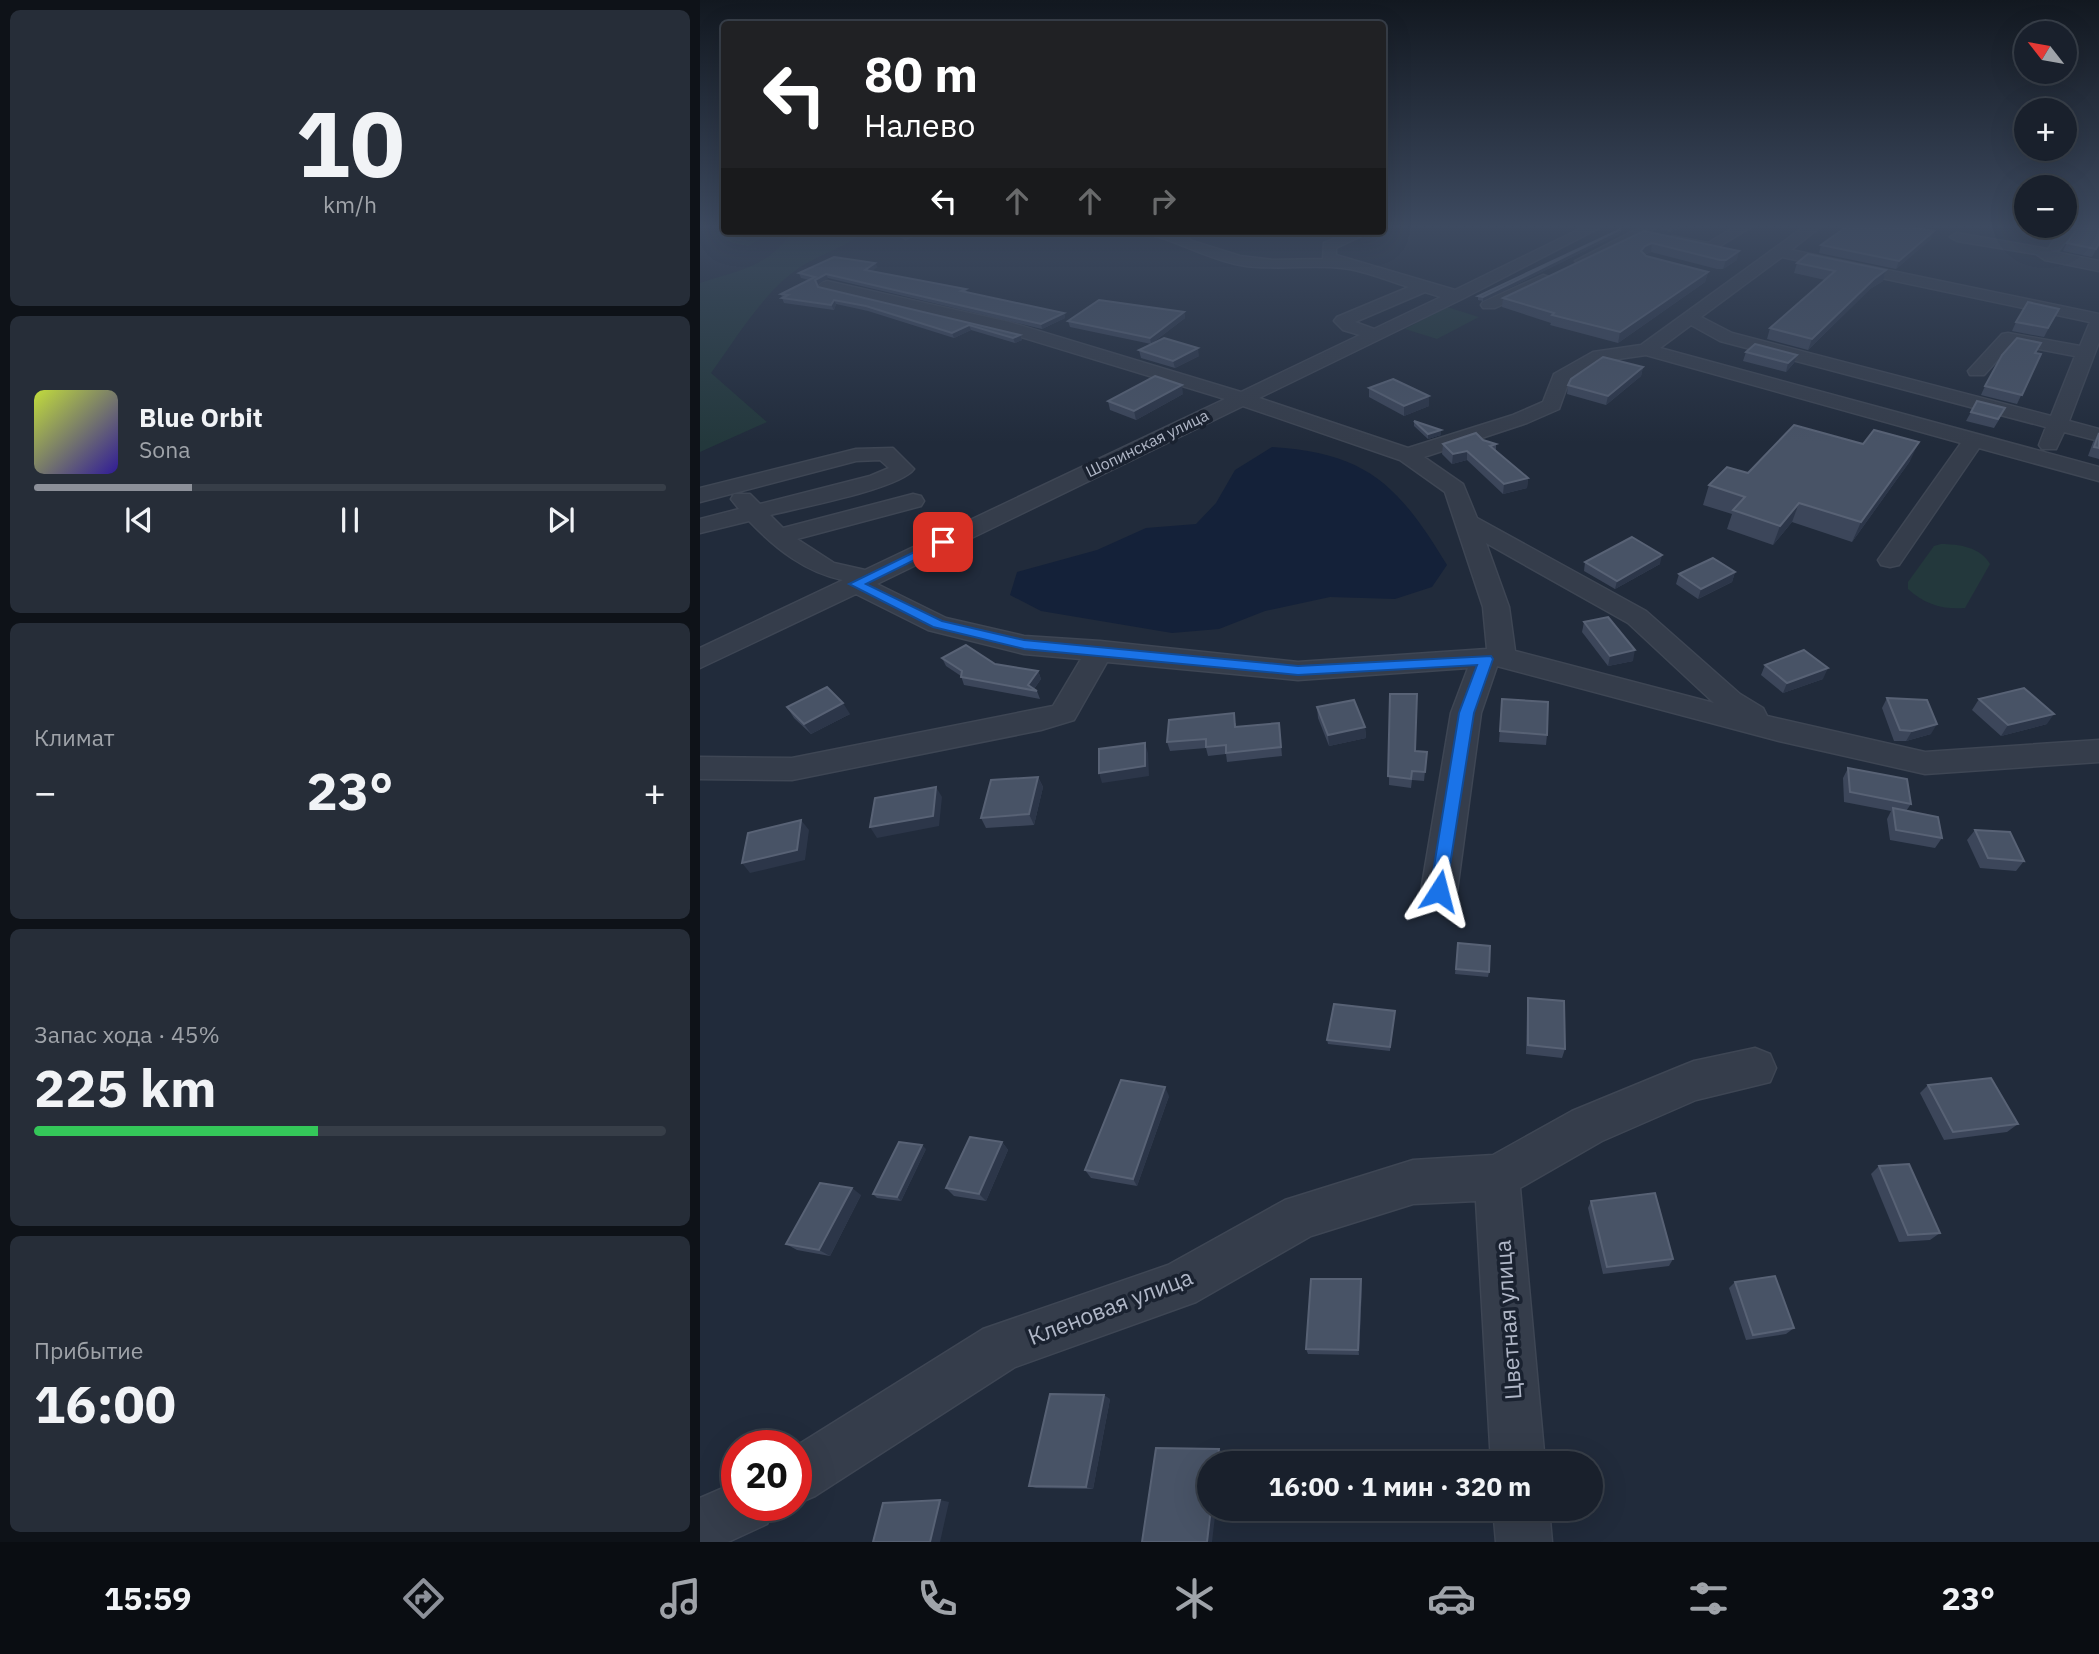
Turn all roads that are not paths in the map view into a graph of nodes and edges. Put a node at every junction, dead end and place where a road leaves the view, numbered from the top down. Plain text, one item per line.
1 (884, 299) edge
2 (1395, 299) edge
3 (1450, 299) edge
4 (1502, 299) edge
5 (1716, 299) edge
6 (2002, 299) edge
7 (2012, 301) junction
8 (1489, 305) dead end
9 (1690, 318) junction
10 (2099, 319) edge
11 (1375, 335) junction
12 (2008, 338) junction
13 (1646, 350) junction
14 (2089, 360) edge
15 (1839, 367) junction
16 (1977, 371) dead end
17 (1811, 396) junction
18 (1241, 398) junction
19 (2057, 424) junction
20 (2099, 435) edge
21 (1973, 440) junction
22 (1408, 455) junction
23 (2043, 459) junction
24 (2099, 474) edge
25 (733, 486) junction
26 (700, 495) edge
27 (914, 501) dead end
28 (753, 512) junction
29 (1466, 522) junction
30 (700, 526) edge
31 (778, 537) junction
32 (1890, 560) dead end
33 (862, 581) junction
34 (1100, 650) junction
35 (1494, 658) junction
36 (700, 659) edge
37 (1779, 730) junction
38 (2099, 751) edge
39 (700, 768) edge
40 (1439, 891) dead end
41 (1755, 1068) dead end
42 (1497, 1177) junction
43 (1517, 1451) edge
44 (812, 1466) edge
45 (721, 1517) edge
46 (1522, 1521) edge
47 (700, 1527) edge
48 (1524, 1542) edge

1 - 18 street
2 - 11 street
3 - 11 street, Шопинская улица
4 - 8 street
5 - 9 street
6 - 7 street
7 - 10 street
7 - 12 street
9 - 13 street
9 - 15 street
10 - 14 street
11 - 18 street, Шопинская улица
12 - 14 street
12 - 16 street
13 - 17 street
13 - 22 street
14 - 19 street
15 - 17 street
15 - 19 street
17 - 21 street
18 - 22 street
18 - 33 street, Шопинская улица
19 - 20 street
19 - 23 street
21 - 23 street
21 - 32 street
22 - 29 street
23 - 24 street
25 - 26 street
25 - 28 street
25 - 28 street
27 - 31 street
28 - 30 street
28 - 31 street
29 - 35 street
29 - 37 street
31 - 33 street
33 - 34 street
33 - 36 street, Шопинская улица
34 - 35 street
34 - 39 street
35 - 37 street
35 - 40 street
37 - 38 street
41 - 42 street, Кленовая улица
42 - 43 street, Цветная улица
42 - 44 street, Кленовая улица
45 - 47 street
46 - 48 street

